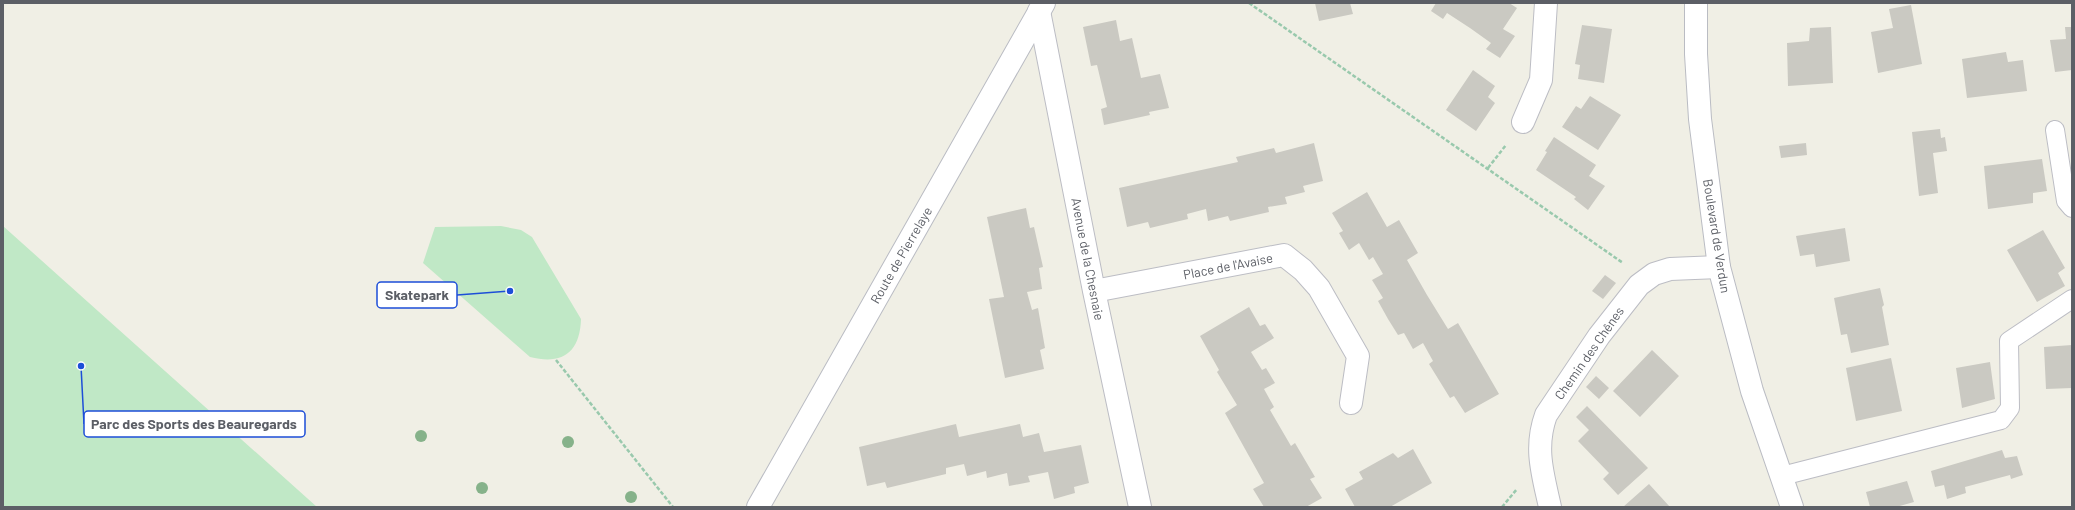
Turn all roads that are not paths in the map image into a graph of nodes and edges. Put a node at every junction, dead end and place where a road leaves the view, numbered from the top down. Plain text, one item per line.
1 (1546, 3) edge
2 (1696, 3) edge
3 (1041, 7) edge
4 (1523, 122) dead end
5 (2055, 130) dead end
6 (2072, 208) edge
7 (1719, 267) junction
8 (1094, 291) junction
9 (2072, 299) edge
10 (1351, 403) dead end
11 (1782, 476) junction
12 (758, 507) edge
13 (1140, 507) edge
14 (1550, 507) edge
15 (1792, 507) edge

1 - 4 street
2 - 7 street, Boulevard de Verdun
3 - 8 street, Avenue de la Chesnaie
3 - 12 street, Route de Pierrelaye
5 - 6 lane
7 - 11 street, Boulevard de Verdun
7 - 14 street, Chemin des Chênes
8 - 10 street, Place de l'Avaise
8 - 13 street, Avenue de la Chesnaie
9 - 11 lane
11 - 15 street, Boulevard de Verdun

